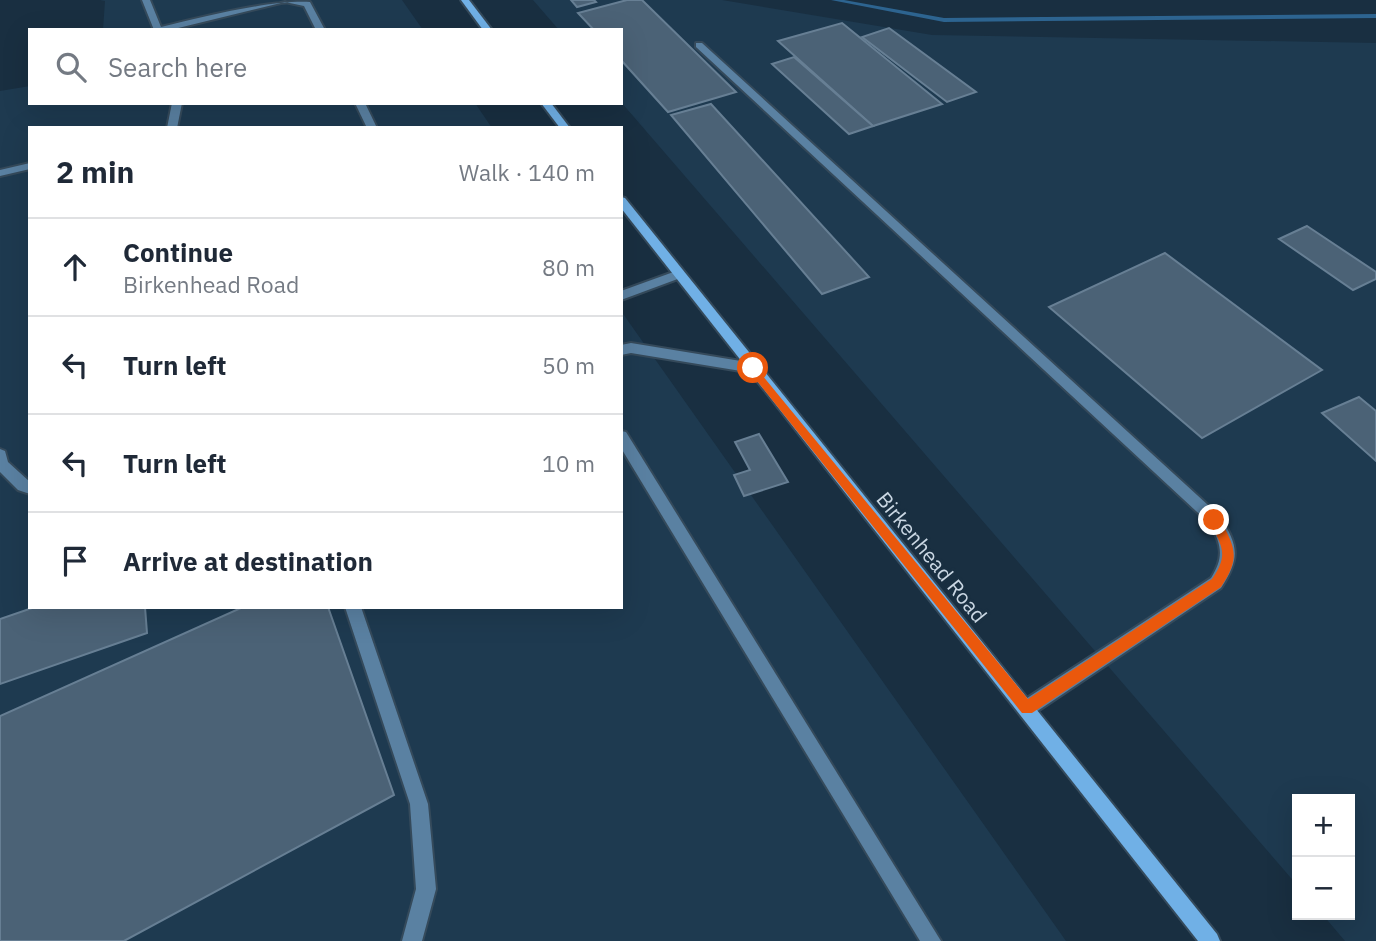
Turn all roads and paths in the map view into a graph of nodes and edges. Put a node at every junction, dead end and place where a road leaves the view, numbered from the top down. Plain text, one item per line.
1 (146, 0) edge
2 (285, 0) edge
3 (465, 0) edge
4 (158, 28) edge
5 (167, 28) edge
6 (320, 28) edge
7 (486, 28) edge
8 (699, 44) dead end
9 (177, 105) edge
10 (360, 105) edge
11 (547, 105) edge
12 (172, 126) edge
13 (371, 126) edge
14 (563, 126) edge
15 (28, 166) edge
16 (0, 173) edge
17 (623, 203) edge
18 (678, 274) junction
19 (623, 295) edge
20 (623, 350) edge
21 (753, 368) junction
22 (623, 439) edge
23 (0, 454) edge
24 (28, 487) edge
25 (354, 609) edge
26 (1027, 708) junction
27 (412, 941) edge
28 (931, 941) edge
29 (1210, 941) edge

1 - 4 lane
2 - 5 lane
2 - 6 lane
3 - 7 street
8 - 26 lane
9 - 12 lane
10 - 13 lane
11 - 14 street
15 - 16 lane
17 - 18 street, Birkenhead Road
18 - 19 lane
18 - 21 street, Birkenhead Road
20 - 21 lane
21 - 26 street, Birkenhead Road
22 - 28 lane
23 - 24 lane
25 - 27 lane
26 - 29 street, Birkenhead Road

